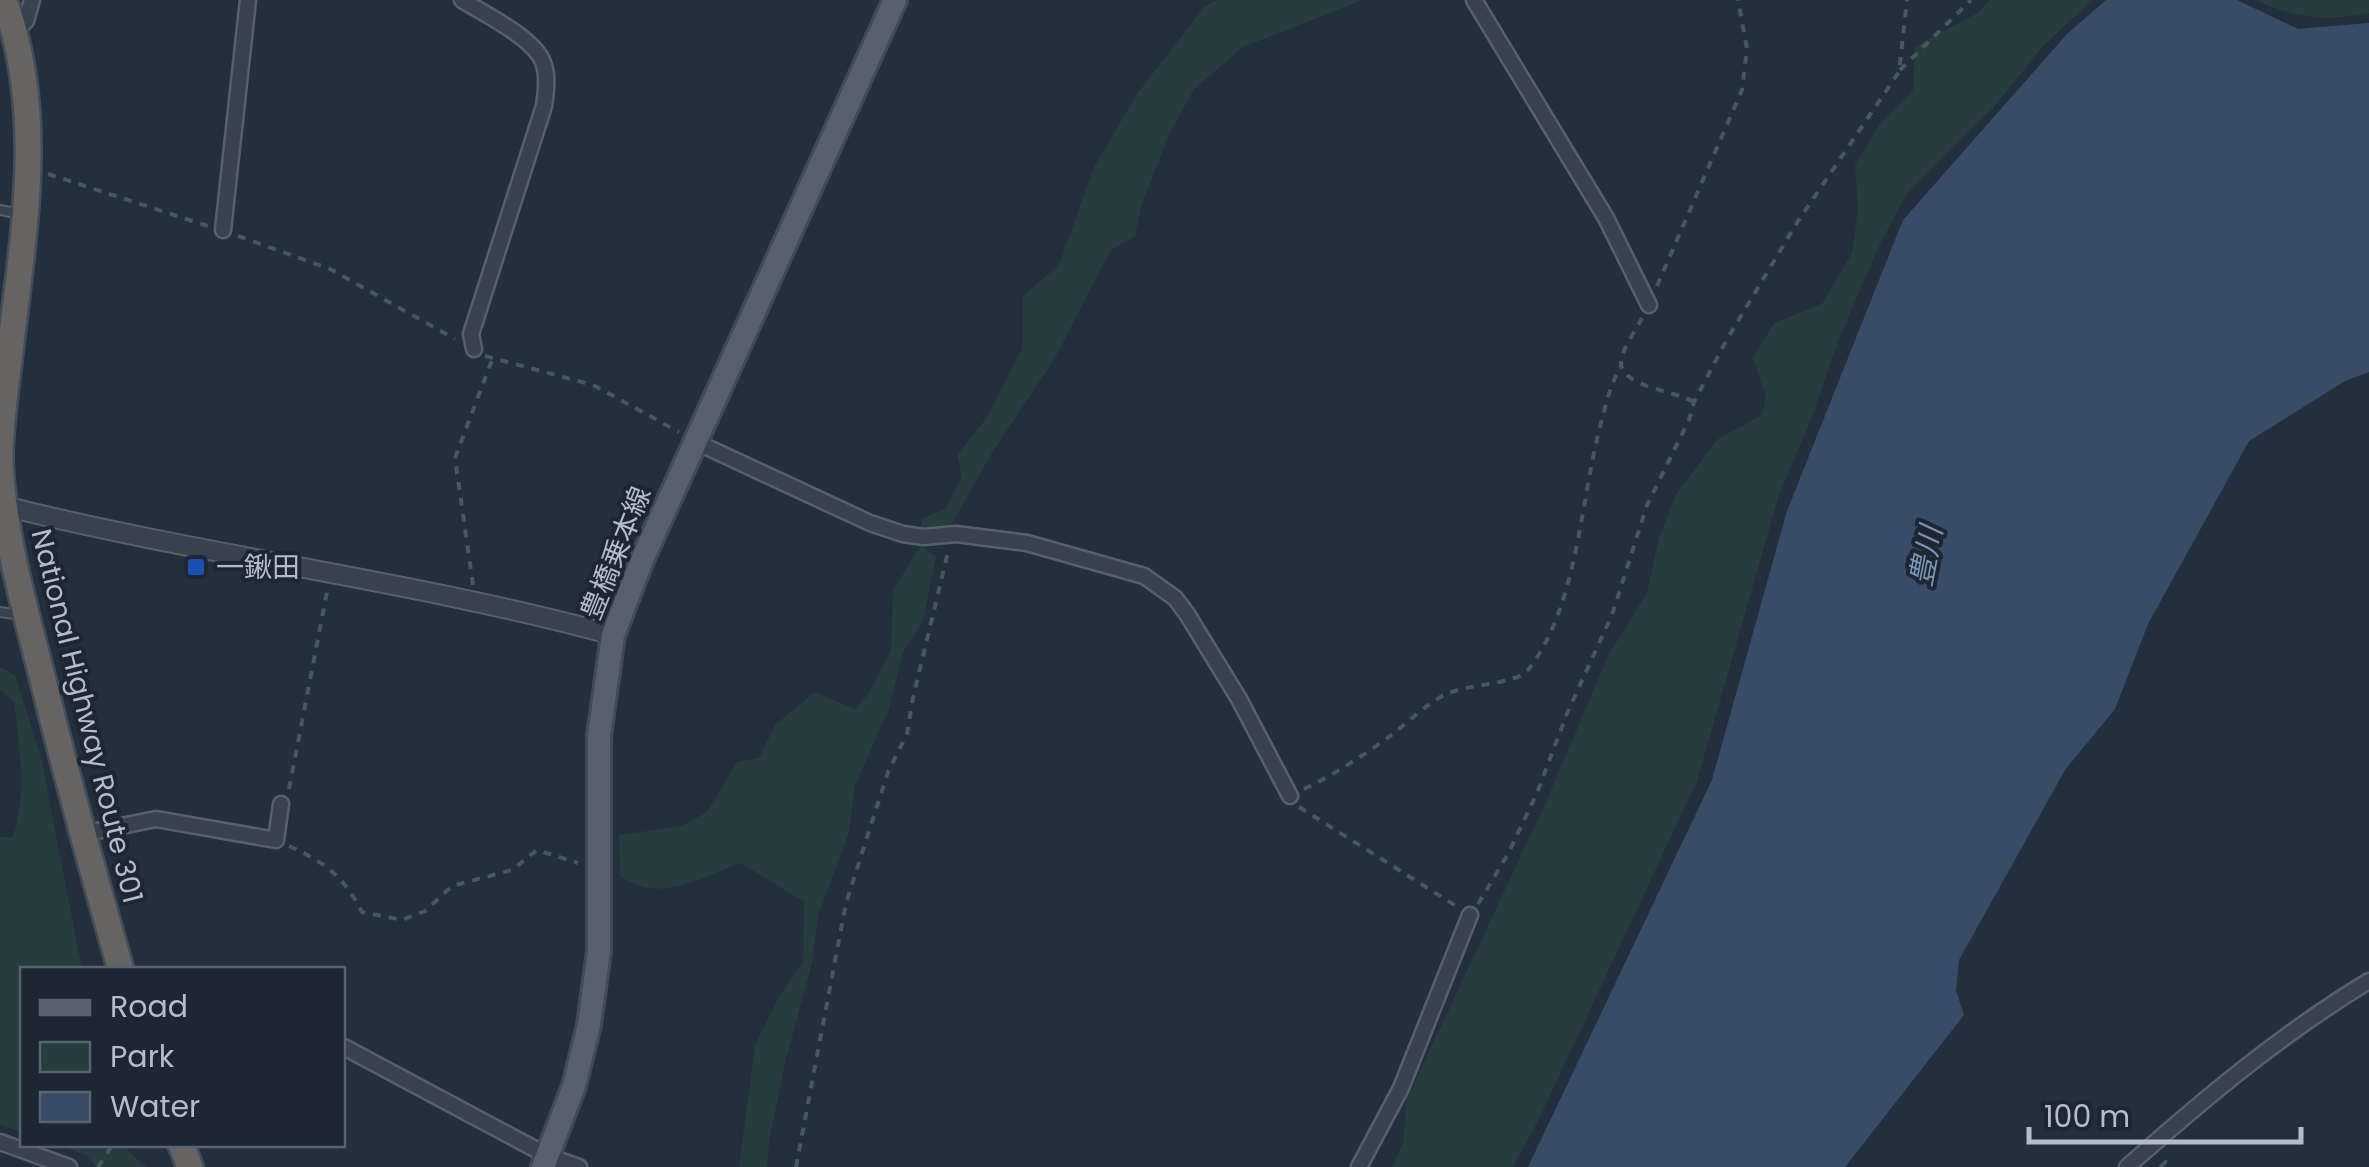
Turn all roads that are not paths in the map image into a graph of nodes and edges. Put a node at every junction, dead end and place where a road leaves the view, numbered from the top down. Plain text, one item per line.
1 (4, 0) edge
2 (32, 0) edge
3 (248, 0) edge
4 (462, 0) edge
5 (895, 0) edge
6 (1474, 0) edge
7 (15, 31) junction
8 (12, 213) edge
9 (222, 230) road end
10 (1648, 305) road end
11 (474, 350) road end
12 (696, 442) junction
13 (2, 506) edge
14 (0, 612) edge
15 (26, 615) junction
16 (613, 635) junction
17 (1290, 796) road end
18 (281, 804) road end
19 (82, 834) junction
20 (1470, 914) road end
21 (121, 967) edge
22 (2369, 981) edge
23 (345, 1048) edge
24 (0, 1142) edge
25 (545, 1162) edge
26 (68, 1167) edge
27 (579, 1167) edge
28 (1359, 1167) edge
29 (2127, 1167) edge

1 - 7 highway, National Highway Route 301
2 - 7 street
3 - 9 street
4 - 11 street
5 - 12 main road, 豊橋乗本線
6 - 10 street
7 - 8 highway, National Highway Route 301
8 - 13 highway, National Highway Route 301
12 - 16 main road, 豊橋乗本線
12 - 17 street
13 - 15 highway, National Highway Route 301
13 - 16 street
14 - 15 lane
15 - 19 highway, National Highway Route 301
16 - 25 main road, 豊橋乗本線
18 - 19 street
19 - 21 highway, National Highway Route 301
20 - 28 street
22 - 29 street
23 - 25 street
24 - 26 street
25 - 27 street

